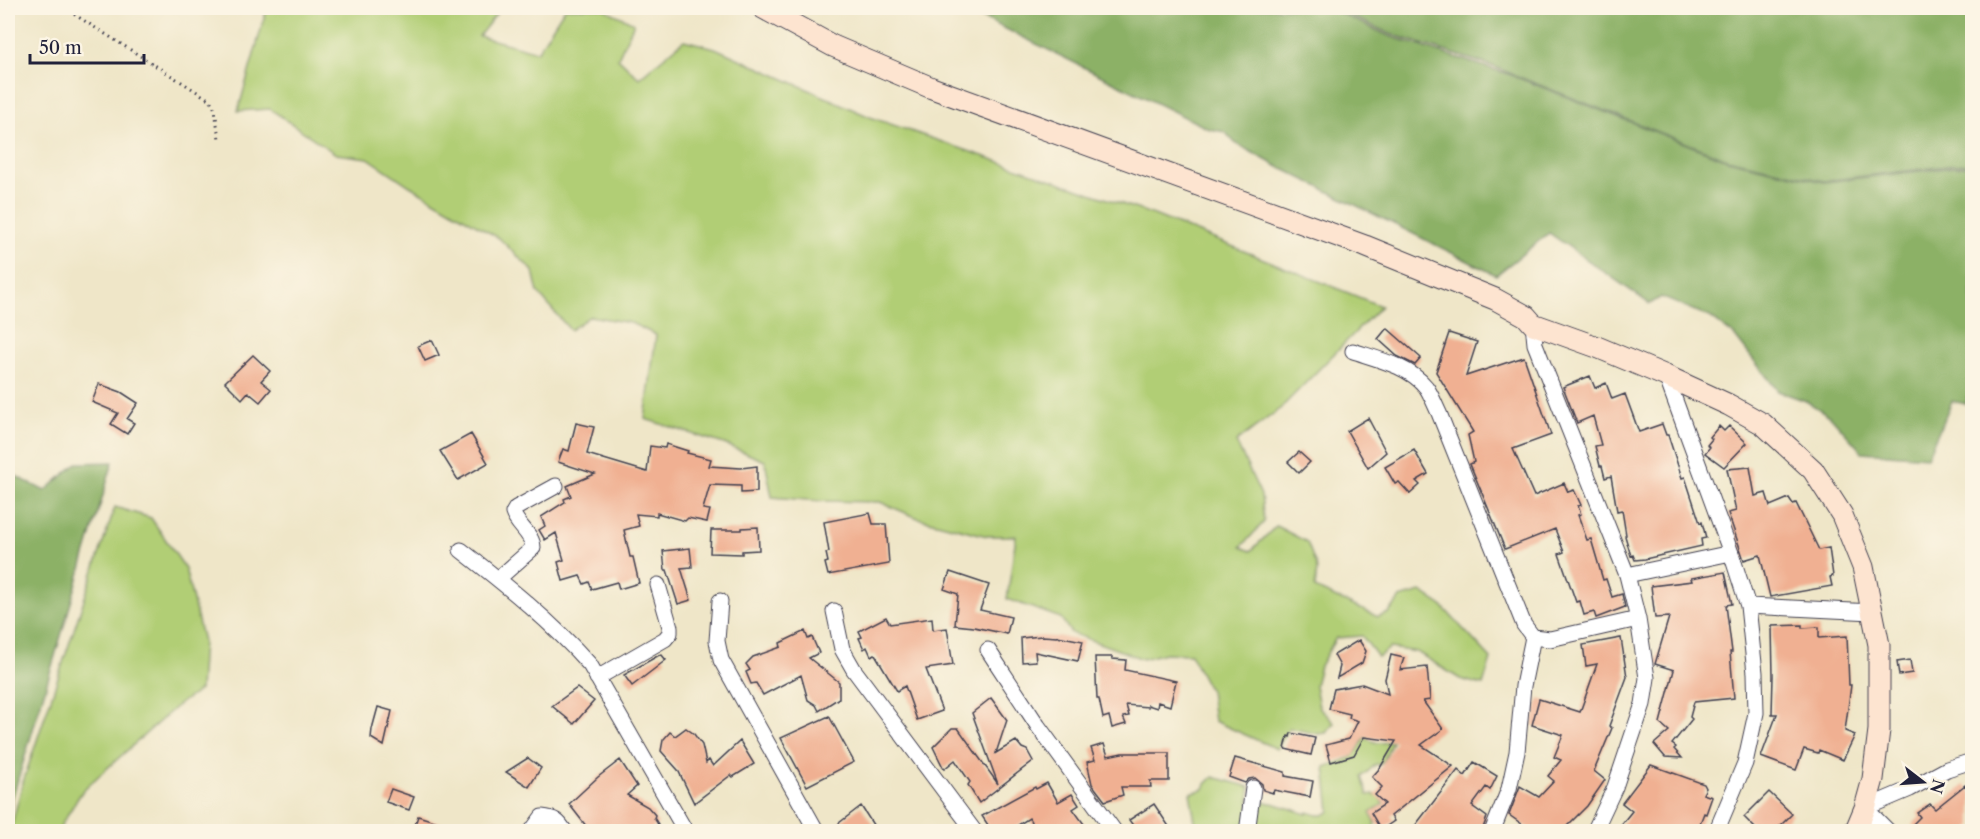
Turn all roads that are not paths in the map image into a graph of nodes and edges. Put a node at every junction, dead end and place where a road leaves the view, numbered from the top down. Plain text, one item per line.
1 (763, 8) edge
2 (1533, 324) junction
3 (1353, 351) dead end
4 (1666, 376) junction
5 (555, 486) dead end
6 (461, 550) dead end
7 (1731, 553) junction
8 (1627, 575) junction
9 (498, 579) junction
10 (657, 585) dead end
11 (720, 601) dead end
12 (1748, 606) junction
13 (834, 610) dead end
14 (1873, 612) junction
15 (1638, 619) junction
16 (1533, 637) junction
17 (988, 650) dead end
18 (597, 678) junction
19 (1972, 761) edge
20 (1253, 788) dead end
21 (1865, 808) junction
22 (531, 831) edge
23 (565, 831) edge
24 (686, 831) edge
25 (818, 831) edge
26 (975, 831) edge
27 (1115, 831) edge
28 (1250, 831) edge
29 (1492, 831) edge
30 (1594, 831) edge
31 (1716, 831) edge
32 (1855, 831) edge
33 (1889, 831) edge

1 - 2 main road
2 - 4 main road
2 - 8 street
3 - 16 street
4 - 7 street
4 - 14 main road
5 - 9 street
6 - 9 street
7 - 8 street
7 - 12 street
8 - 15 street
9 - 18 street
10 - 18 street
11 - 25 street
12 - 14 street
12 - 31 street
13 - 26 street
14 - 21 main road
15 - 16 street
15 - 30 street
16 - 29 street
17 - 27 street
18 - 24 street
19 - 21 street
20 - 28 street
21 - 32 main road
21 - 33 street
22 - 23 street

